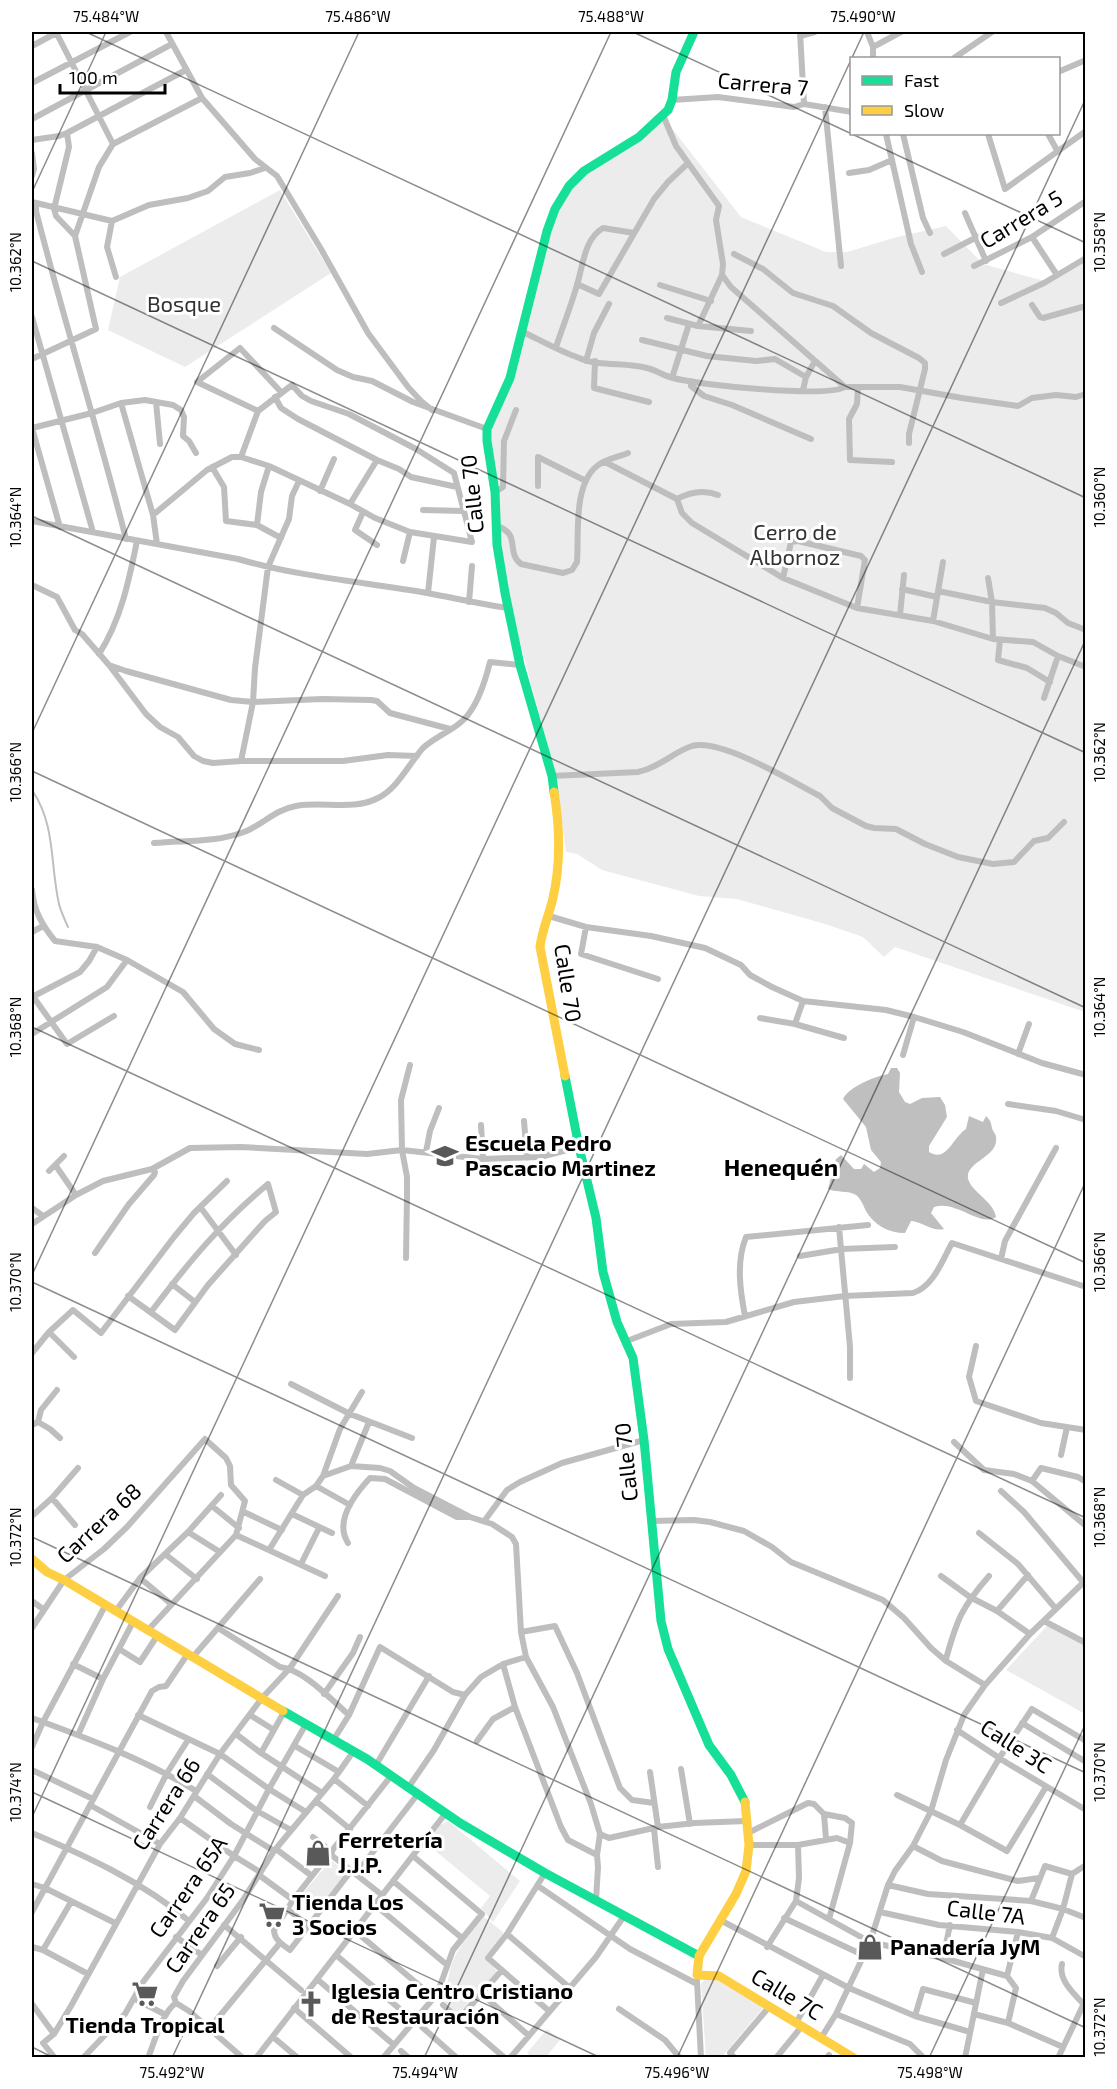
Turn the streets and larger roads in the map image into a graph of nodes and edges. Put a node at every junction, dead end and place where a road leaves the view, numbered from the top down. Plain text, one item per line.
1 (57, 32) edge
2 (130, 32) edge
3 (166, 32) edge
4 (694, 32) edge
5 (815, 32) edge
6 (867, 32) edge
7 (901, 32) edge
8 (992, 32) edge
9 (800, 34) edge
10 (172, 44) junction
11 (32, 46) edge
12 (873, 47) junction
13 (873, 57) edge
14 (955, 57) edge
15 (1086, 60) edge
16 (71, 63) junction
17 (186, 70) junction
18 (1060, 72) edge
19 (32, 83) edge
20 (86, 92) junction
21 (202, 98) junction
22 (672, 100) junction
23 (804, 104) junction
24 (825, 108) junction
25 (850, 112) edge
26 (663, 115) junction
27 (98, 116) junction
28 (32, 119) edge
29 (1086, 131) edge
30 (67, 133) junction
31 (886, 135) edge
32 (903, 135) edge
33 (988, 135) edge
34 (1049, 135) edge
35 (32, 140) edge
36 (113, 144) junction
37 (1058, 152) junction
38 (32, 153) edge
39 (892, 160) junction
40 (687, 164) junction
41 (265, 168) junction
42 (849, 173) dead end
43 (32, 176) edge
44 (1086, 201) edge
45 (34, 202) edge
46 (54, 209) junction
47 (966, 213) dead end
48 (84, 215) junction
49 (112, 221) junction
50 (634, 233) junction
51 (930, 233) dead end
52 (75, 237) junction
53 (977, 237) junction
54 (1032, 237) junction
55 (734, 254) dead end
56 (944, 254) dead end
57 (1086, 258) edge
58 (986, 261) junction
59 (841, 266) dead end
60 (974, 266) dead end
61 (922, 273) dead end
62 (722, 275) junction
63 (1057, 275) junction
64 (116, 277) dead end
65 (577, 284) junction
66 (660, 285) dead end
67 (711, 301) junction
68 (1001, 303) dead end
69 (609, 304) dead end
70 (1032, 305) dead end
71 (1086, 306) edge
72 (32, 317) edge
73 (667, 318) dead end
74 (689, 324) junction
75 (698, 326) junction
76 (274, 328) dead end
77 (521, 331) junction
78 (751, 332) dead end
79 (642, 340) dead end
80 (70, 341) junction
81 (556, 347) junction
82 (681, 348) junction
83 (42, 355) junction
84 (32, 359) edge
85 (586, 361) junction
86 (595, 361) junction
87 (816, 361) junction
88 (806, 377) junction
89 (672, 378) junction
90 (691, 381) junction
91 (845, 387) junction
92 (858, 387) junction
93 (921, 389) junction
94 (803, 390) junction
95 (282, 392) junction
96 (1086, 394) edge
97 (275, 397) junction
98 (156, 402) junction
99 (649, 402) dead end
100 (121, 404) junction
101 (432, 410) junction
102 (258, 411) junction
103 (516, 411) dead end
104 (92, 413) junction
105 (62, 421) junction
106 (32, 428) edge
107 (487, 429) junction
108 (811, 440) dead end
109 (909, 443) dead end
110 (160, 444) dead end
111 (196, 453) dead end
112 (628, 453) dead end
113 (241, 457) junction
114 (334, 459) dead end
115 (378, 460) junction
116 (605, 462) junction
117 (892, 462) dead end
118 (269, 466) junction
119 (212, 467) junction
120 (299, 481) junction
121 (586, 481) junction
122 (538, 486) dead end
123 (457, 487) junction
124 (320, 491) junction
125 (495, 492) junction
126 (718, 495) dead end
127 (677, 499) junction
128 (350, 504) junction
129 (423, 510) dead end
130 (464, 511) junction
131 (363, 512) junction
132 (153, 515) junction
133 (32, 521) edge
134 (257, 525) junction
135 (496, 526) junction
136 (60, 527) junction
137 (93, 532) junction
138 (410, 532) junction
139 (434, 537) junction
140 (281, 538) junction
141 (126, 539) junction
142 (137, 541) junction
143 (157, 544) junction
144 (377, 545) dead end
145 (403, 561) dead end
146 (943, 562) dead end
147 (472, 566) dead end
148 (268, 567) junction
149 (904, 575) dead end
150 (783, 578) junction
151 (988, 579) dead end
152 (32, 585) edge
153 (902, 589) junction
154 (428, 593) junction
155 (938, 594) junction
156 (469, 602) junction
157 (992, 602) junction
158 (508, 608) junction
159 (857, 608) junction
160 (900, 615) junction
161 (933, 621) junction
162 (1086, 630) edge
163 (993, 639) junction
164 (1000, 640) junction
165 (99, 654) junction
166 (1058, 656) junction
167 (109, 665) junction
168 (520, 665) junction
169 (1086, 667) edge
170 (1050, 682) junction
171 (1044, 698) dead end
172 (253, 702) junction
173 (450, 729) junction
174 (417, 756) junction
175 (241, 761) junction
176 (552, 776) junction
177 (1064, 822) dead end
178 (154, 843) dead end
179 (32, 890) edge
180 (549, 916) junction
181 (43, 926) junction
182 (586, 927) junction
183 (32, 932) edge
184 (97, 947) junction
185 (128, 960) junction
186 (658, 979) dead end
187 (32, 996) edge
188 (803, 1001) junction
189 (114, 1016) dead end
190 (914, 1017) junction
191 (760, 1018) dead end
192 (50, 1021) junction
193 (795, 1024) junction
194 (1029, 1024) dead end
195 (32, 1034) edge
196 (844, 1038) dead end
197 (259, 1050) dead end
198 (1018, 1054) junction
199 (903, 1055) dead end
200 (410, 1065) dead end
201 (1086, 1075) edge
202 (1008, 1104) dead end
203 (439, 1108) dead end
204 (1086, 1120) edge
205 (524, 1122) dead end
206 (481, 1125) dead end
207 (579, 1147) junction
208 (1056, 1148) dead end
209 (402, 1150) junction
210 (426, 1152) junction
211 (64, 1156) dead end
212 (527, 1158) junction
213 (483, 1160) junction
214 (56, 1166) junction
215 (152, 1169) junction
216 (49, 1171) dead end
217 (227, 1181) dead end
218 (76, 1195) junction
219 (32, 1208) edge
220 (201, 1208) junction
221 (43, 1216) junction
222 (32, 1224) edge
223 (868, 1225) dead end
224 (838, 1227) junction
225 (218, 1231) junction
226 (895, 1247) dead end
227 (842, 1249) junction
228 (95, 1253) dead end
229 (236, 1255) junction
230 (800, 1256) dead end
231 (406, 1258) dead end
232 (1001, 1259) junction
233 (172, 1284) junction
234 (1086, 1287) edge
235 (128, 1296) junction
236 (845, 1296) junction
237 (195, 1302) junction
238 (151, 1312) junction
239 (745, 1316) junction
240 (49, 1332) junction
241 (627, 1341) junction
242 (976, 1346) dead end
243 (32, 1353) edge
244 (74, 1357) dead end
245 (850, 1378) dead end
246 (291, 1384) dead end
247 (57, 1390) dead end
248 (362, 1392) dead end
249 (350, 1414) junction
250 (369, 1422) junction
251 (34, 1424) edge
252 (1067, 1427) junction
253 (1086, 1430) edge
254 (60, 1438) dead end
255 (412, 1438) dead end
256 (644, 1440) junction
257 (954, 1442) dead end
258 (1061, 1455) dead end
259 (351, 1466) junction
260 (78, 1468) dead end
261 (322, 1476) junction
262 (276, 1480) dead end
263 (1032, 1481) junction
264 (1086, 1482) edge
265 (316, 1486) junction
266 (1001, 1491) dead end
267 (221, 1495) dead end
268 (303, 1495) junction
269 (52, 1498) junction
270 (350, 1505) junction
271 (212, 1506) junction
272 (244, 1512) junction
273 (292, 1514) junction
274 (32, 1516) edge
275 (470, 1516) junction
276 (485, 1520) junction
277 (652, 1521) junction
278 (75, 1525) dead end
279 (1086, 1526) edge
280 (239, 1528) junction
281 (319, 1528) junction
282 (282, 1530) junction
283 (188, 1532) junction
284 (332, 1533) dead end
285 (979, 1533) dead end
286 (236, 1535) junction
287 (348, 1543) dead end
288 (269, 1550) junction
289 (220, 1552) junction
290 (165, 1554) junction
291 (32, 1559) edge
292 (301, 1564) junction
293 (1028, 1575) junction
294 (326, 1576) dead end
295 (941, 1576) dead end
296 (989, 1576) dead end
297 (140, 1578) junction
298 (197, 1579) junction
299 (260, 1579) dead end
300 (64, 1580) junction
301 (1084, 1581) edge
302 (338, 1596) dead end
303 (970, 1598) junction
304 (32, 1600) edge
305 (171, 1604) junction
306 (105, 1606) junction
307 (43, 1609) junction
308 (1056, 1609) junction
309 (997, 1611) junction
310 (115, 1612) junction
311 (1044, 1621) junction
312 (134, 1622) junction
313 (32, 1628) edge
314 (218, 1628) junction
315 (148, 1630) junction
316 (521, 1632) junction
317 (1030, 1634) junction
318 (157, 1636) junction
319 (360, 1637) dead end
320 (1086, 1643) edge
321 (119, 1649) junction
322 (190, 1656) junction
323 (526, 1657) junction
324 (946, 1659) junction
325 (73, 1664) junction
326 (503, 1664) junction
327 (290, 1668) junction
328 (429, 1676) junction
329 (102, 1679) junction
330 (985, 1685) junction
331 (324, 1694) junction
332 (465, 1695) junction
333 (262, 1698) junction
334 (515, 1707) junction
335 (284, 1712) junction
336 (250, 1714) junction
337 (138, 1715) junction
338 (349, 1716) junction
339 (32, 1718) edge
340 (42, 1722) junction
341 (306, 1724) junction
342 (1022, 1724) junction
343 (274, 1730) junction
344 (957, 1730) junction
345 (237, 1734) junction
346 (78, 1735) junction
347 (334, 1739) junction
348 (188, 1740) junction
349 (477, 1741) dead end
350 (1086, 1741) edge
351 (295, 1746) junction
352 (32, 1747) edge
353 (353, 1752) junction
354 (118, 1753) junction
355 (261, 1753) junction
356 (220, 1754) junction
357 (1000, 1757) junction
358 (1086, 1762) edge
359 (376, 1765) junction
360 (282, 1767) junction
361 (681, 1769) dead end
362 (32, 1770) edge
363 (339, 1772) junction
364 (650, 1772) dead end
365 (167, 1773) junction
366 (207, 1774) junction
367 (391, 1776) junction
368 (334, 1779) junction
369 (1046, 1787) junction
370 (408, 1788) junction
371 (269, 1790) junction
372 (195, 1793) junction
373 (322, 1793) junction
374 (417, 1795) junction
375 (897, 1795) dead end
376 (316, 1801) junction
377 (92, 1802) junction
378 (654, 1803) junction
379 (368, 1806) junction
380 (150, 1807) dead end
381 (1086, 1810) edge
382 (257, 1811) junction
383 (931, 1811) junction
384 (306, 1812) junction
385 (445, 1814) junction
386 (824, 1814) junction
387 (180, 1818) junction
388 (746, 1821) junction
389 (690, 1824) junction
390 (960, 1825) junction
391 (656, 1828) junction
392 (350, 1829) junction
393 (291, 1830) junction
394 (32, 1833) edge
395 (748, 1833) junction
396 (247, 1834) junction
397 (600, 1834) junction
398 (313, 1837) dead end
399 (826, 1839) junction
400 (850, 1843) junction
401 (160, 1844) junction
402 (749, 1845) junction
403 (798, 1845) junction
404 (913, 1846) junction
405 (67, 1848) junction
406 (275, 1850) junction
407 (331, 1853) junction
408 (597, 1855) junction
409 (234, 1856) junction
410 (413, 1856) junction
411 (658, 1867) dead end
412 (1085, 1867) edge
413 (354, 1872) junction
414 (545, 1873) junction
415 (260, 1874) junction
416 (1072, 1874) junction
417 (312, 1876) junction
418 (1039, 1878) junction
419 (393, 1881) junction
420 (32, 1884) edge
421 (137, 1885) junction
422 (888, 1885) junction
423 (538, 1886) junction
424 (45, 1888) junction
425 (382, 1894) junction
426 (293, 1900) junction
427 (596, 1900) junction
428 (796, 1901) junction
429 (1031, 1901) junction
430 (71, 1902) junction
431 (375, 1904) junction
432 (287, 1909) junction
433 (1063, 1909) junction
434 (32, 1912) edge
435 (880, 1912) junction
436 (624, 1916) junction
437 (784, 1918) junction
438 (1086, 1918) edge
439 (829, 1919) junction
440 (720, 1920) junction
441 (189, 1922) junction
442 (116, 1923) junction
443 (224, 1925) junction
444 (950, 1925) junction
445 (309, 1926) junction
446 (354, 1930) junction
447 (1018, 1932) junction
448 (507, 1934) junction
449 (611, 1936) junction
450 (176, 1937) junction
451 (241, 1937) junction
452 (462, 1938) junction
453 (1052, 1938) junction
454 (870, 1942) junction
455 (280, 1943) junction
456 (32, 1947) edge
457 (767, 1947) junction
458 (43, 1950) junction
459 (336, 1954) junction
460 (202, 1955) junction
461 (863, 1955) junction
462 (699, 1956) junction
463 (1086, 1957) edge
464 (943, 1958) junction
465 (267, 1960) junction
466 (1062, 1964) dead end
467 (447, 1965) junction
468 (218, 1966) dead end
469 (983, 1969) junction
470 (502, 1970) junction
471 (88, 1974) junction
472 (823, 1975) junction
473 (1007, 1976) junction
474 (317, 1979) junction
475 (697, 1979) junction
476 (570, 1988) junction
477 (849, 1988) junction
478 (302, 1990) dead end
479 (482, 1994) junction
480 (434, 1998) junction
481 (135, 1999) junction
482 (176, 2003) junction
483 (976, 2003) junction
484 (1085, 2003) edge
485 (32, 2004) edge
486 (443, 2005) dead end
487 (770, 2007) junction
488 (294, 2008) junction
489 (619, 2009) dead end
490 (549, 2011) junction
491 (836, 2014) junction
492 (974, 2014) junction
493 (166, 2015) junction
494 (915, 2016) junction
495 (460, 2019) junction
496 (414, 2021) junction
497 (1008, 2023) junction
498 (422, 2027) dead end
499 (797, 2027) junction
500 (209, 2028) junction
501 (970, 2032) junction
502 (54, 2034) junction
503 (528, 2035) junction
504 (273, 2037) junction
505 (821, 2038) junction
506 (394, 2044) junction
507 (1063, 2047) junction
508 (401, 2051) dead end
509 (55, 2058) edge
510 (83, 2058) edge
511 (148, 2058) edge
512 (243, 2058) edge
513 (256, 2058) edge
514 (297, 2058) edge
515 (352, 2058) edge
516 (383, 2058) edge
517 (409, 2058) edge
518 (457, 2058) edge
519 (508, 2058) edge
520 (680, 2058) edge
521 (701, 2058) edge
522 (735, 2058) edge
523 (776, 2058) edge
524 (854, 2058) edge
525 (924, 2058) edge
526 (965, 2058) edge
527 (1058, 2058) edge

1 - 11 street
1 - 16 street
2 - 16 street
3 - 10 street
4 - 22 street, Calle 70
5 - 9 street
6 - 12 street
7 - 12 street
8 - 14 street
9 - 23 street
10 - 17 street
10 - 20 street
12 - 13 street
15 - 18 street
16 - 19 street
16 - 20 street
17 - 21 street
17 - 27 street
20 - 27 street
20 - 28 street
21 - 36 street
21 - 41 street
22 - 23 street, Carrera 7
22 - 26 street, Calle 70
23 - 24 street, Carrera 7
24 - 25 street, Carrera 7
24 - 59 street
26 - 40 street
26 - 77 street, Calle 70
27 - 30 street
27 - 36 street
29 - 37 street
30 - 35 street
30 - 46 street
31 - 39 street
32 - 51 street
33 - 37 street
34 - 37 street
36 - 48 street
38 - 43 street
39 - 42 street
39 - 61 street
40 - 50 street
40 - 62 street
41 - 49 street
41 - 101 street
44 - 54 street, Carrera 5
45 - 46 street
45 - 80 street
46 - 48 street
46 - 52 street
47 - 53 street
48 - 49 street
48 - 52 street
49 - 64 street
50 - 65 street
50 - 65 street
52 - 80 street
53 - 56 street
53 - 58 street
54 - 58 street, Carrera 5
54 - 63 street
55 - 93 street
57 - 63 street
58 - 60 street, Carrera 5
62 - 67 street
62 - 87 street
63 - 68 street
65 - 81 street
66 - 67 street
67 - 75 street
69 - 85 street
70 - 71 street
72 - 83 street
73 - 74 street
74 - 75 street
74 - 82 street
75 - 78 street
76 - 101 street
77 - 81 street
77 - 107 street, Calle 70
79 - 82 street
80 - 83 street
80 - 104 street
81 - 85 street
82 - 88 street
82 - 89 street
83 - 84 street
83 - 105 street
85 - 86 street
86 - 89 street
86 - 99 street
87 - 88 street
87 - 91 street
88 - 94 street
89 - 90 street
90 - 94 street
90 - 108 street
91 - 92 street
91 - 94 street
92 - 93 street
92 - 117 street
93 - 96 street
93 - 109 street
95 - 97 street
95 - 102 street
95 - 123 street
97 - 102 street
97 - 115 street
98 - 100 street
98 - 110 street
98 - 111 street
100 - 104 street
100 - 132 street
101 - 107 street
102 - 113 street
103 - 125 street
104 - 105 street
104 - 141 street
105 - 106 street
105 - 137 street
106 - 136 street
107 - 125 street, Calle 70
112 - 116 street
113 - 118 street
113 - 119 street
114 - 124 street
115 - 123 street
115 - 128 street
116 - 121 street
116 - 127 street
118 - 120 street
118 - 134 street
119 - 132 street
119 - 134 street
120 - 124 street
120 - 140 street
121 - 122 street
121 - 135 street
123 - 130 street
124 - 128 street
125 - 135 street, Calle 70
126 - 127 street
127 - 150 street
128 - 131 street
129 - 130 street
130 - 139 street
131 - 138 street
131 - 144 street
132 - 143 street
133 - 136 street
134 - 140 street
135 - 158 street, Calle 70
136 - 137 street
137 - 141 street
138 - 139 street
138 - 145 street
139 - 154 street
140 - 148 street
141 - 142 street
142 - 143 street
142 - 165 street
143 - 148 street
146 - 155 street
147 - 156 street
148 - 154 street
148 - 172 street
149 - 153 street
150 - 159 street
150 - 159 street
151 - 157 street
152 - 165 street
153 - 155 street
153 - 160 street
154 - 156 street
155 - 157 street
155 - 161 street
156 - 158 street
157 - 162 street
157 - 163 street
158 - 168 street, Calle 70
159 - 160 street
160 - 161 street
161 - 163 street
163 - 164 street
164 - 166 street
164 - 170 street
165 - 167 street
166 - 169 street
166 - 170 street
167 - 172 street
167 - 175 street
168 - 173 street
168 - 176 street, Calle 70
170 - 171 street
172 - 173 street
172 - 175 street
173 - 174 street
174 - 175 street
174 - 178 street
176 - 177 street
176 - 180 street, Calle 70
179 - 181 street
180 - 182 street
180 - 207 street, Calle 70
181 - 183 street
181 - 184 street
182 - 186 street
182 - 188 street
184 - 185 street
184 - 187 street
185 - 192 street
185 - 197 street
187 - 192 street
188 - 190 street
188 - 193 street
189 - 192 street
190 - 198 street
190 - 199 street
191 - 193 street
192 - 195 street
193 - 196 street
194 - 198 street
198 - 201 street
200 - 209 street
202 - 204 street
203 - 210 street
205 - 212 street
206 - 213 street
207 - 212 street
207 - 241 street, Calle 70
208 - 232 street
209 - 210 street
209 - 215 street
209 - 231 street
210 - 213 street
211 - 214 street
212 - 213 street
214 - 216 street
214 - 218 street
215 - 218 street
215 - 228 street
217 - 220 street
218 - 221 street
219 - 221 street
220 - 225 street
220 - 235 street
221 - 222 street
223 - 224 street
224 - 227 street
224 - 239 street
225 - 229 street
225 - 229 street
225 - 233 street
226 - 227 street
227 - 230 street
227 - 236 street
229 - 237 street
232 - 234 street
232 - 236 street
233 - 237 street
233 - 238 street
235 - 238 street
235 - 240 street
236 - 239 street
236 - 245 street
237 - 238 street
239 - 241 street
240 - 243 street
240 - 244 street
241 - 256 street, Calle 70
242 - 252 street
246 - 249 street
247 - 251 street
248 - 249 street
249 - 250 street
249 - 261 street
250 - 255 street
250 - 259 street
251 - 254 street
252 - 253 street
252 - 258 street
256 - 276 street
256 - 277 street, Calle 70
257 - 263 street
259 - 261 street
259 - 275 street
260 - 269 street
261 - 265 street
262 - 268 street
263 - 264 street
263 - 279 street
265 - 268 street
265 - 270 street
266 - 301 street
267 - 271 street
268 - 273 street
269 - 274 street
269 - 278 street
270 - 275 street
270 - 287 street
271 - 280 street
271 - 283 street
272 - 280 street
272 - 282 street
272 - 300 street, Carrera 68
273 - 281 street
273 - 282 street
275 - 276 street
276 - 316 street
277 - 324 street
277 - 388 street, Calle 70
280 - 286 street
281 - 284 street
281 - 292 street
282 - 288 street
283 - 289 street
283 - 290 street
285 - 293 street
286 - 288 street
286 - 289 street
288 - 292 street
289 - 298 street
290 - 297 street
290 - 298 street
291 - 300 street
292 - 294 street
293 - 308 street
293 - 309 street
295 - 303 street
296 - 303 street
297 - 305 street
297 - 310 street
298 - 305 street
299 - 314 street
300 - 306 street
300 - 307 street, Carrera 68
301 - 308 street
302 - 327 street, Carrera 66
303 - 309 street
303 - 324 street
304 - 307 street
305 - 315 street
306 - 310 street
306 - 325 street
307 - 313 street, Carrera 68
308 - 311 street
309 - 317 street
310 - 312 street
311 - 317 street
311 - 320 street
312 - 315 street
312 - 321 street
314 - 322 street
314 - 327 street
315 - 318 street
316 - 323 street
316 - 378 street
317 - 330 street
318 - 321 street
318 - 322 street
319 - 331 street
321 - 329 street
322 - 333 street
322 - 337 street
323 - 326 street
323 - 397 street
324 - 330 street
325 - 329 street
325 - 340 street
326 - 332 street
326 - 334 street
327 - 331 street
327 - 333 street, Carrera 66
328 - 332 street
328 - 338 street
328 - 359 street
329 - 346 street
330 - 344 street
331 - 338 street
332 - 370 street
333 - 335 street
333 - 336 street, Carrera 66
334 - 349 street
334 - 408 street
335 - 341 street
335 - 343 street
336 - 343 street
336 - 345 street, Carrera 66
337 - 348 street
337 - 354 street
338 - 347 street
339 - 340 street
340 - 346 street
340 - 352 street
341 - 347 street
341 - 351 street, Carrera 65A
342 - 350 street
342 - 357 street
342 - 358 street
343 - 355 street
344 - 357 street, Calle 3C
344 - 383 street
345 - 355 street
345 - 356 street, Carrera 66
346 - 354 street
347 - 353 street
348 - 356 street
348 - 365 street
351 - 360 street, Carrera 65A
351 - 363 street
353 - 359 street
353 - 363 street, Carrera 65
354 - 365 street
354 - 377 street
355 - 360 street
356 - 366 street, Carrera 66
356 - 371 street
357 - 369 street, Calle 3C
357 - 390 street
359 - 367 street
360 - 371 street, Carrera 65A
360 - 373 street
361 - 389 street
362 - 377 street
363 - 368 street, Carrera 65
364 - 378 street
365 - 372 street
365 - 380 street
366 - 372 street, Carrera 66
366 - 382 street
367 - 370 street
367 - 379 street
368 - 373 street, Carrera 65
368 - 379 street
369 - 381 street, Calle 3C
369 - 390 street
370 - 374 street
371 - 382 street, Carrera 65A
371 - 384 street
372 - 387 street, Carrera 66
372 - 396 street
373 - 376 street, Carrera 65
374 - 385 street
374 - 413 street
375 - 383 street
376 - 384 street, Carrera 65
376 - 392 street
377 - 401 street
377 - 405 street
378 - 391 street
379 - 392 street
382 - 393 street
382 - 396 street, Carrera 65A
383 - 390 street
383 - 404 street
384 - 393 street, Carrera 65
385 - 410 street
385 - 414 street
386 - 395 street
386 - 399 street
386 - 400 street
387 - 401 street, Carrera 66
387 - 409 street
388 - 389 street
388 - 395 street, Calle 70
389 - 391 street
391 - 397 street
391 - 411 street
392 - 407 street
393 - 406 street, Carrera 65
394 - 405 street
395 - 402 street, Calle 70
396 - 406 street
396 - 409 street, Carrera 65A
397 - 408 street
398 - 407 street
399 - 400 street
399 - 403 street
400 - 439 street
401 - 421 street, Carrera 66
402 - 403 street
402 - 440 street, Calle 70
403 - 428 street
404 - 418 street
404 - 422 street
405 - 421 street
405 - 424 street
406 - 415 street, Carrera 65
406 - 417 street
407 - 413 street
407 - 417 street
408 - 427 street
409 - 415 street
409 - 441 street, Carrera 65A
410 - 419 street
410 - 452 street
412 - 416 street
413 - 425 street
413 - 445 street
414 - 423 street
414 - 427 street
415 - 426 street
415 - 443 street, Carrera 65
416 - 418 street
416 - 433 street
417 - 426 street
418 - 429 street
419 - 425 street
419 - 452 street
420 - 424 street
421 - 441 street
421 - 442 street, Carrera 66
422 - 429 street
422 - 435 street
423 - 448 street
423 - 449 street
424 - 430 street
424 - 434 street
425 - 431 street
426 - 432 street
427 - 436 street
428 - 437 street
428 - 439 street
429 - 433 street
430 - 442 street
430 - 458 street
431 - 446 street
431 - 467 street
432 - 445 street
432 - 455 street
433 - 438 street
433 - 453 street
435 - 444 street, Calle 7A
435 - 454 street
436 - 449 street
436 - 462 street
437 - 457 street
437 - 461 street
439 - 454 street
440 - 457 street
440 - 462 street, Calle 70
441 - 450 street, Carrera 65A
442 - 471 street, Carrera 66
443 - 451 street
443 - 460 street, Carrera 65
444 - 447 street, Calle 7A
444 - 464 street
445 - 455 street
446 - 459 street
446 - 480 street
447 - 453 street, Calle 7A
447 - 473 street
448 - 470 street
448 - 476 street
449 - 475 street
449 - 476 street
450 - 460 street
450 - 481 street, Carrera 65A
451 - 465 street
451 - 468 street
452 - 467 street
453 - 463 street, Calle 7A
454 - 461 street
454 - 464 street
455 - 465 street
456 - 458 street
457 - 472 street
458 - 471 street
459 - 474 street
459 - 496 street
460 - 482 street, Carrera 65
461 - 477 street
462 - 475 street, Calle 70
464 - 469 street
465 - 478 street
465 - 500 street
466 - 484 street
467 - 480 street
469 - 473 street
469 - 483 street
470 - 479 street
470 - 490 street
471 - 502 street, Carrera 66
472 - 477 street
472 - 499 street
473 - 497 street
474 - 488 street
474 - 506 street
475 - 487 street, Calle 7C
475 - 521 street
476 - 490 street
477 - 491 street
477 - 494 street
479 - 495 street
479 - 503 street
480 - 496 street
481 - 493 street
481 - 510 street, Carrera 65A
482 - 493 street, Carrera 65
482 - 500 street
483 - 492 street
483 - 494 street
484 - 507 street
485 - 502 street
486 - 495 street
487 - 499 street, Calle 7C
487 - 522 street
488 - 504 street
488 - 515 street
489 - 520 street
490 - 503 street
491 - 505 street
491 - 525 street
492 - 497 street
492 - 501 street
493 - 511 street, Carrera 65
494 - 501 street
495 - 519 street
496 - 506 street
497 - 507 street
498 - 518 street
499 - 505 street, Calle 7C
499 - 523 street
500 - 512 street
501 - 526 street
502 - 509 street, Carrera 66
503 - 519 street
504 - 513 street
504 - 514 street
505 - 524 street, Calle 7C
506 - 516 street
507 - 527 street
508 - 517 street

